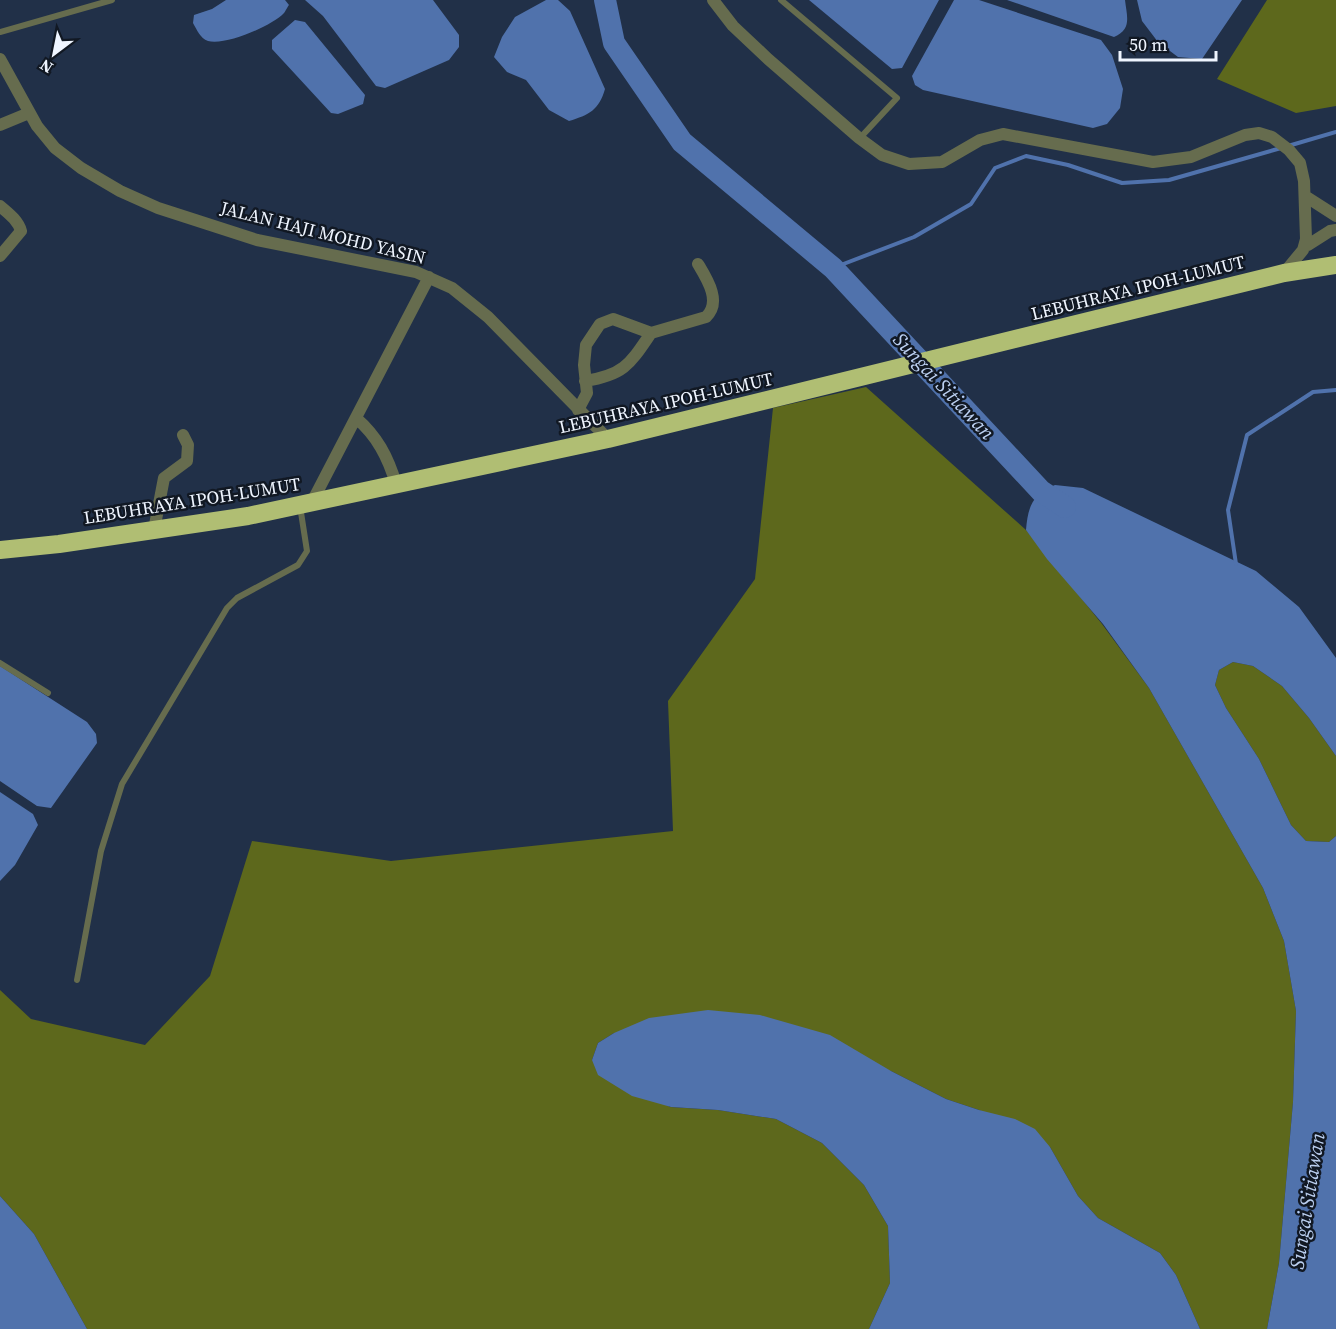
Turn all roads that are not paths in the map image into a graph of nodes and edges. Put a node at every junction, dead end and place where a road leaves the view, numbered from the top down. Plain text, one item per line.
1 (112, 0) edge
2 (712, 0) edge
3 (781, 0) edge
4 (0, 32) edge
5 (0, 59) edge
6 (29, 113) junction
7 (0, 125) edge
8 (859, 138) junction
9 (1305, 196) junction
10 (0, 206) edge
11 (1336, 216) edge
12 (1336, 230) edge
13 (1336, 252) edge
14 (0, 255) edge
15 (1318, 255) edge
16 (698, 264) dead end
17 (1284, 273) junction
18 (429, 277) junction
19 (651, 333) junction
20 (585, 381) junction
21 (578, 410) junction
22 (356, 418) junction
23 (183, 435) dead end
24 (608, 439) junction
25 (396, 484) junction
26 (306, 504) junction
27 (154, 530) junction
28 (0, 550) edge
29 (0, 663) edge
30 (48, 693) dead end
31 (77, 980) dead end

1 - 4 lane
2 - 8 street
3 - 8 lane
5 - 6 street, JALAN HAJI MOHD YASIN
6 - 7 street
6 - 18 street, JALAN HAJI MOHD YASIN
8 - 9 street
9 - 11 street
9 - 15 street
10 - 14 street
12 - 15 street
13 - 15 highway, LEBUHRAYA IPOH-LUMUT
15 - 17 highway, LEBUHRAYA IPOH-LUMUT
15 - 17 street
16 - 19 street
17 - 24 highway, LEBUHRAYA IPOH-LUMUT
18 - 21 street, JALAN HAJI MOHD YASIN
18 - 22 street
19 - 20 street
19 - 20 street
20 - 21 street
21 - 24 street, JALAN HAJI MOHD YASIN
22 - 25 street
22 - 26 street
23 - 27 street
24 - 25 highway, LEBUHRAYA IPOH-LUMUT
25 - 26 highway, LEBUHRAYA IPOH-LUMUT
26 - 27 highway, LEBUHRAYA IPOH-LUMUT
26 - 31 lane
27 - 28 highway, LEBUHRAYA IPOH-LUMUT
29 - 30 lane

